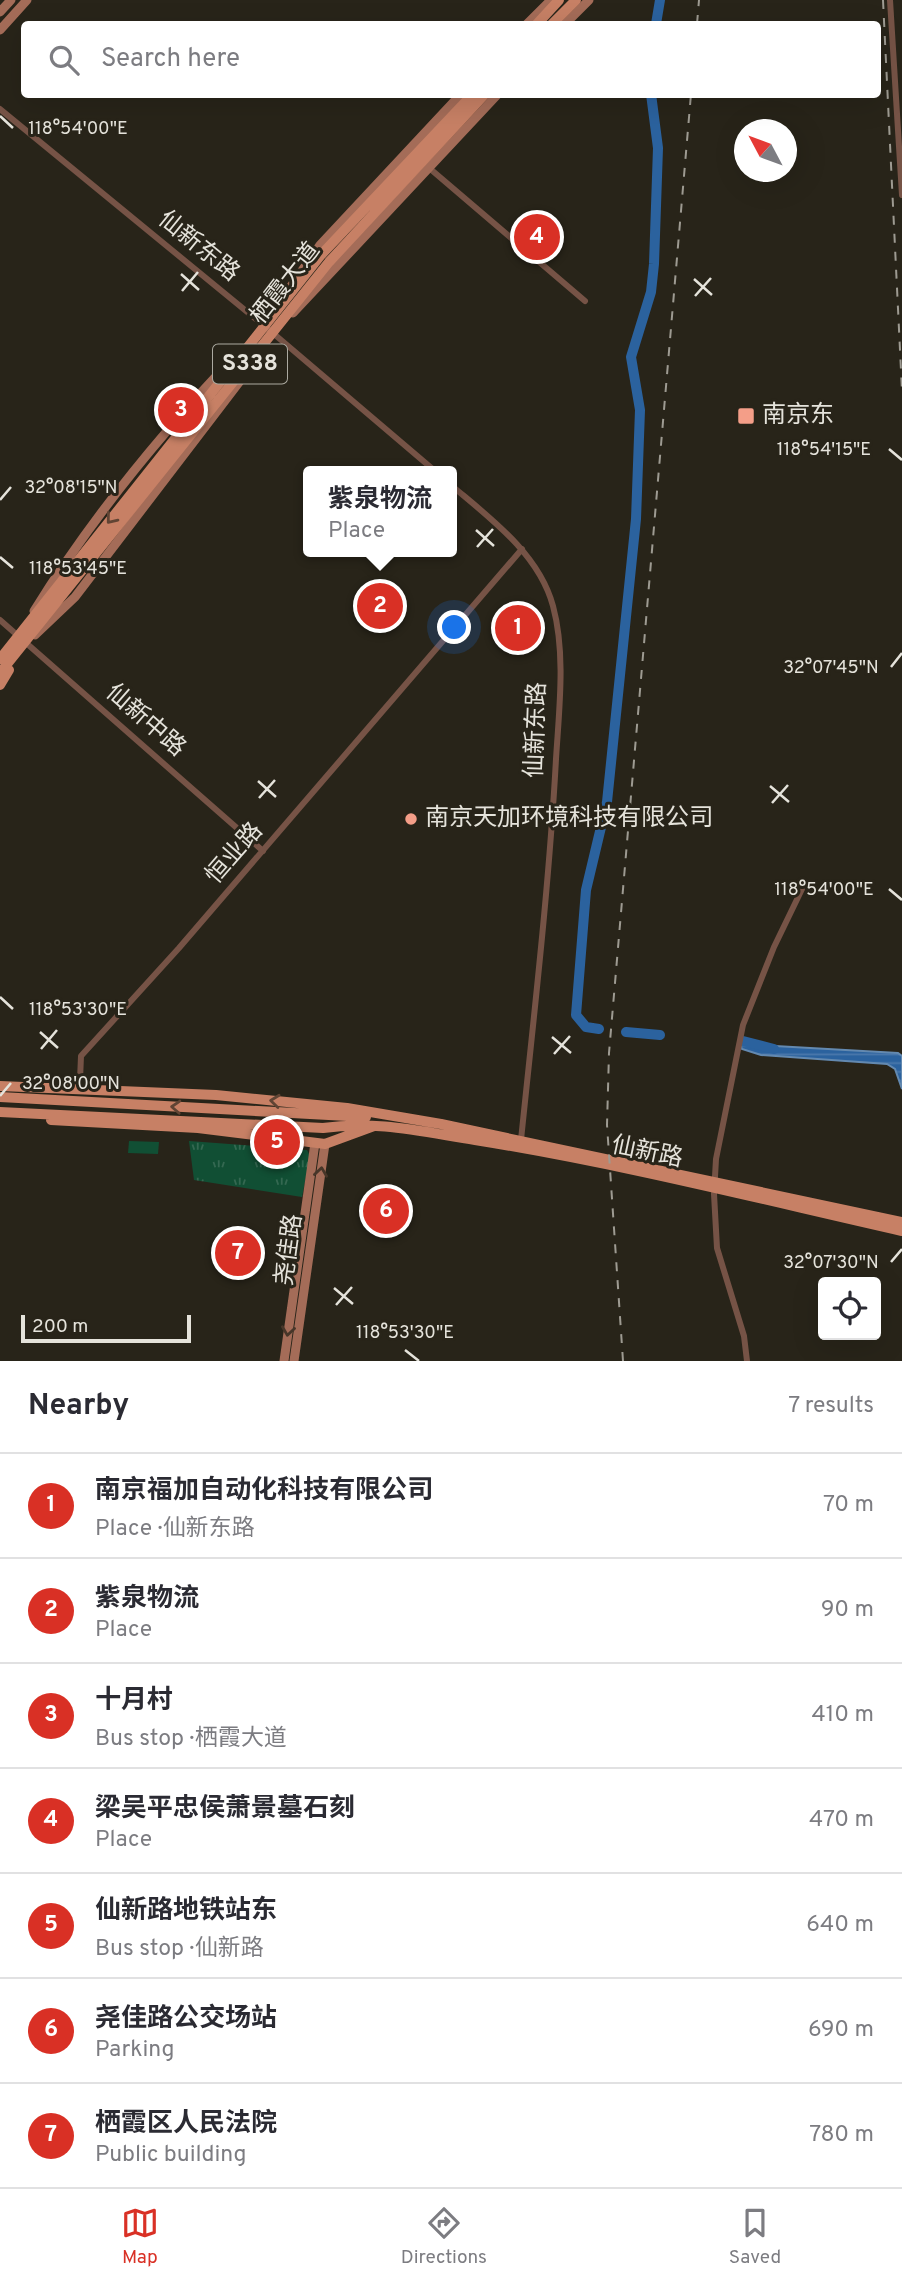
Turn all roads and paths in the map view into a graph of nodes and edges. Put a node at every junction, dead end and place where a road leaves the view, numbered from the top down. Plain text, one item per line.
1 (10, 0) edge
2 (27, 0) edge
3 (551, 0) edge
4 (559, 0) edge
5 (576, 0) edge
6 (589, 0) edge
7 (890, 0) edge
8 (0, 12) edge
9 (530, 21) edge
10 (540, 21) edge
11 (555, 21) edge
12 (568, 21) edge
13 (0, 30) edge
14 (457, 98) edge
15 (469, 98) edge
16 (481, 98) edge
17 (494, 98) edge
18 (0, 110) edge
19 (429, 167) junction
20 (902, 195) edge
21 (586, 301) dead end
22 (264, 326) junction
23 (274, 334) junction
24 (429, 466) edge
25 (457, 490) edge
26 (522, 549) junction
27 (0, 620) edge
28 (22, 639) junction
29 (0, 656) edge
30 (0, 673) edge
31 (0, 684) edge
32 (263, 851) junction
33 (803, 887) dead end
34 (0, 1086) edge
35 (91, 1087) junction
36 (0, 1097) edge
37 (0, 1114) edge
38 (416, 1119) junction
39 (104, 1124) junction
40 (382, 1124) junction
41 (521, 1140) junction
42 (320, 1143) junction
43 (902, 1222) edge
44 (902, 1231) edge
45 (284, 1361) edge
46 (295, 1361) edge
47 (747, 1361) edge

1 - 8 street
2 - 13 street
3 - 9 street
4 - 10 main road
5 - 11 main road
6 - 12 street
7 - 20 street
14 - 22 street
15 - 22 main road, 栖霞大道 / S338
16 - 23 main road, 栖霞大道 / S338
17 - 19 street
18 - 22 street, 仙新东路
19 - 21 street
19 - 23 street
22 - 23 street, 仙新东路
22 -> 28 main road, 栖霞大道 / S338
23 - 24 street, 仙新东路
23 - 28 main road, 栖霞大道 / S338
25 - 26 street, 仙新东路
26 - 32 street, 恒业路
26 - 41 street, 仙新东路
27 - 28 street, 仙新中路
28 - 29 main road
28 - 30 main road, 栖霞大道 / S338
28 - 31 main road
28 - 32 street, 仙新中路
32 - 35 street, 恒业路
33 - 47 street
34 - 35 main road, 仙新路
38 -> 35 main road, 仙新路
35 - 39 main road
38 -> 36 main road, 仙新路
37 - 39 main road, 仙新路
37 - 40 main road, 仙新路
38 - 41 main road, 仙新路
39 - 42 main road, 仙新路
40 - 42 main road, 仙新路
40 - 44 main road, 仙新路
41 - 43 main road, 仙新路
42 -> 45 street, 尧佳路
46 -> 42 street, 尧佳路

